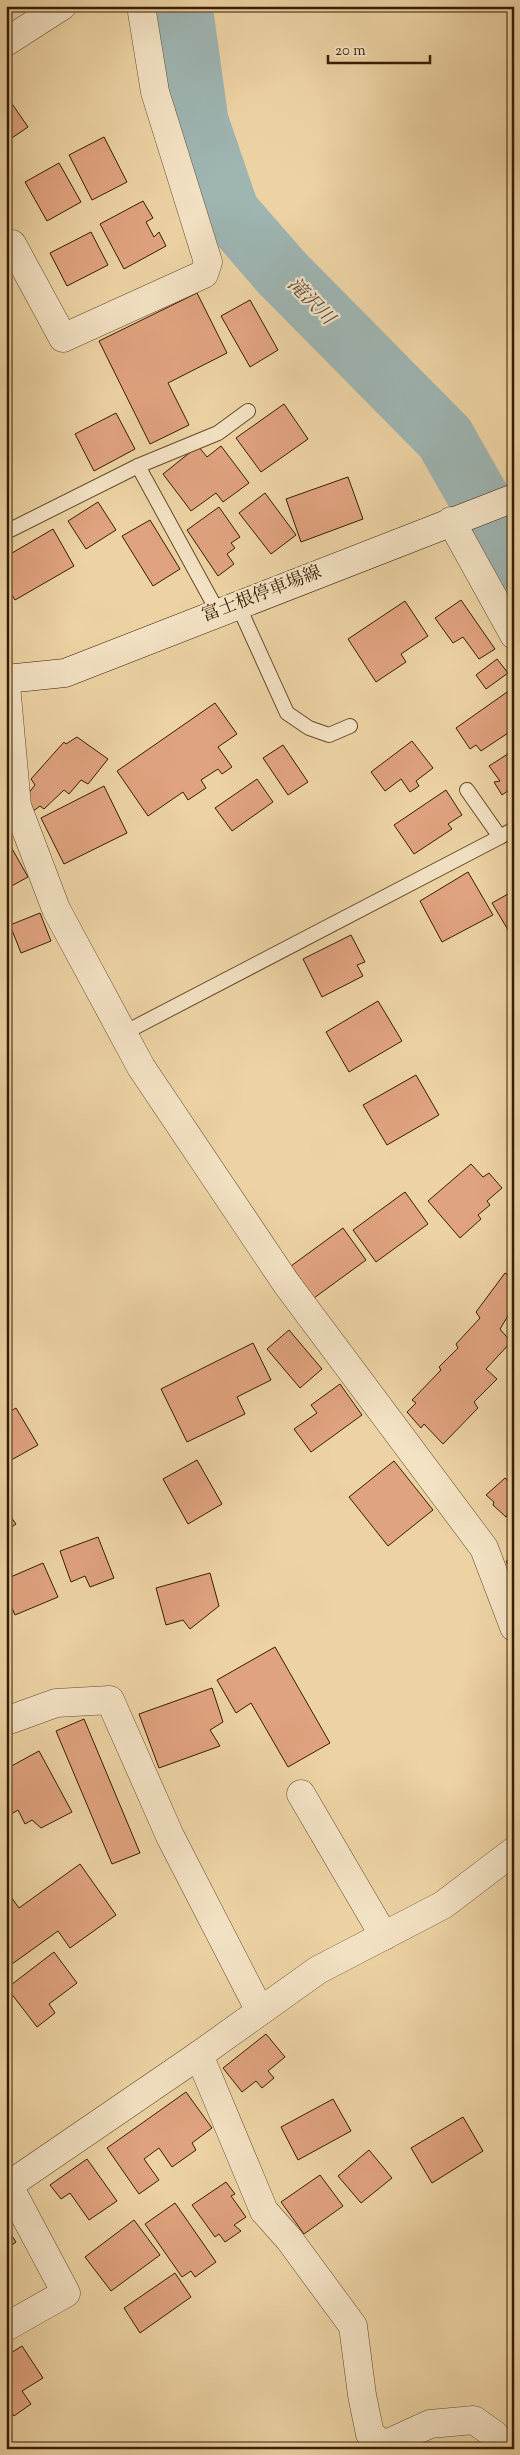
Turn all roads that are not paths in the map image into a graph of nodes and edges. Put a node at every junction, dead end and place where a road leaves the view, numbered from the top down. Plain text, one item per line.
1 (62, 6) edge
2 (141, 6) edge
3 (6, 42) edge
4 (6, 246) edge
5 (248, 411) dead end
6 (138, 466) junction
7 (511, 499) edge
8 (451, 521) junction
9 (6, 532) edge
10 (228, 608) junction
11 (514, 635) edge
12 (6, 679) edge
13 (6, 685) edge
14 (350, 726) dead end
15 (467, 790) dead end
16 (11, 809) edge
17 (514, 829) edge
18 (500, 836) junction
19 (122, 1034) junction
20 (514, 1627) edge
21 (6, 1721) edge
22 (301, 1794) dead end
23 (514, 1851) edge
24 (384, 1936) junction
25 (260, 2011) junction
26 (200, 2055) junction
27 (8, 2186) edge
28 (6, 2327) edge
29 (502, 2449) edge

1 - 3 street
2 - 4 street
5 - 6 lane
6 - 9 lane
6 - 10 lane
7 - 8 street, 富士根停車場線
8 - 10 street, 富士根停車場線
8 - 11 street
10 - 12 street, 富士根停車場線
10 - 14 lane
13 - 16 street
15 - 18 lane
16 - 19 street
17 - 18 lane
18 - 19 lane
19 - 20 street
21 - 25 street
22 - 24 street
23 - 24 street
24 - 25 street
25 - 26 street
26 - 27 street
26 - 29 street
27 - 28 street

